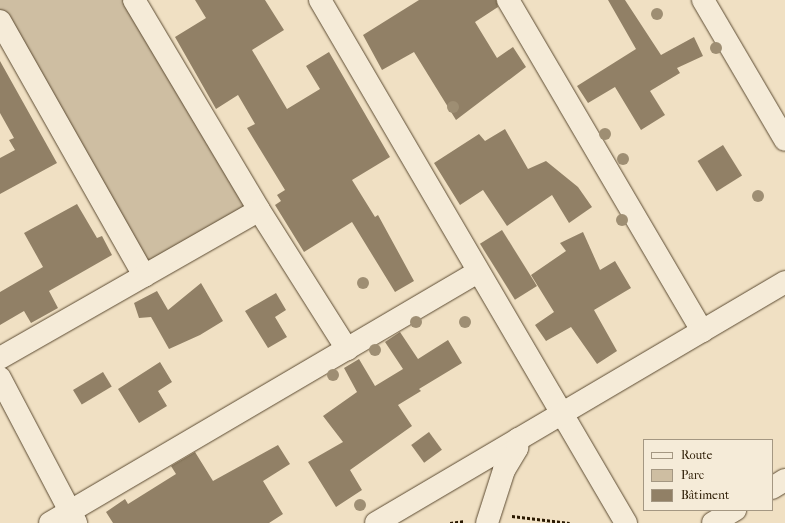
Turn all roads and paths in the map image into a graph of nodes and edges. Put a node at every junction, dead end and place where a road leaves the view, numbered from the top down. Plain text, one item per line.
1 (134, 0) edge
2 (320, 0) edge
3 (508, 0) edge
4 (703, 0) edge
5 (0, 21) edge
6 (785, 140) edge
7 (258, 210) junction
8 (477, 272) junction
9 (144, 276) junction
10 (785, 282) edge
11 (702, 331) junction
12 (347, 349) junction
13 (0, 358) edge
14 (0, 378) edge
15 (560, 414) junction
16 (518, 439) junction
17 (785, 480) edge
18 (773, 487) edge
19 (733, 511) edge
20 (72, 517) edge
21 (50, 523) edge
22 (376, 523) edge
23 (486, 523) edge
24 (626, 523) edge
25 (713, 523) edge

1 - 7 street
2 - 8 street
3 - 11 street
4 - 6 street
5 - 9 street
7 - 9 street
7 - 12 street
8 - 12 street
8 - 15 street
9 - 13 street
10 - 11 street
11 - 15 street
12 - 20 street
14 - 20 street
15 - 16 street
15 - 24 street
16 - 22 street
16 - 23 street
17 - 18 street
19 - 25 street
20 - 21 street

